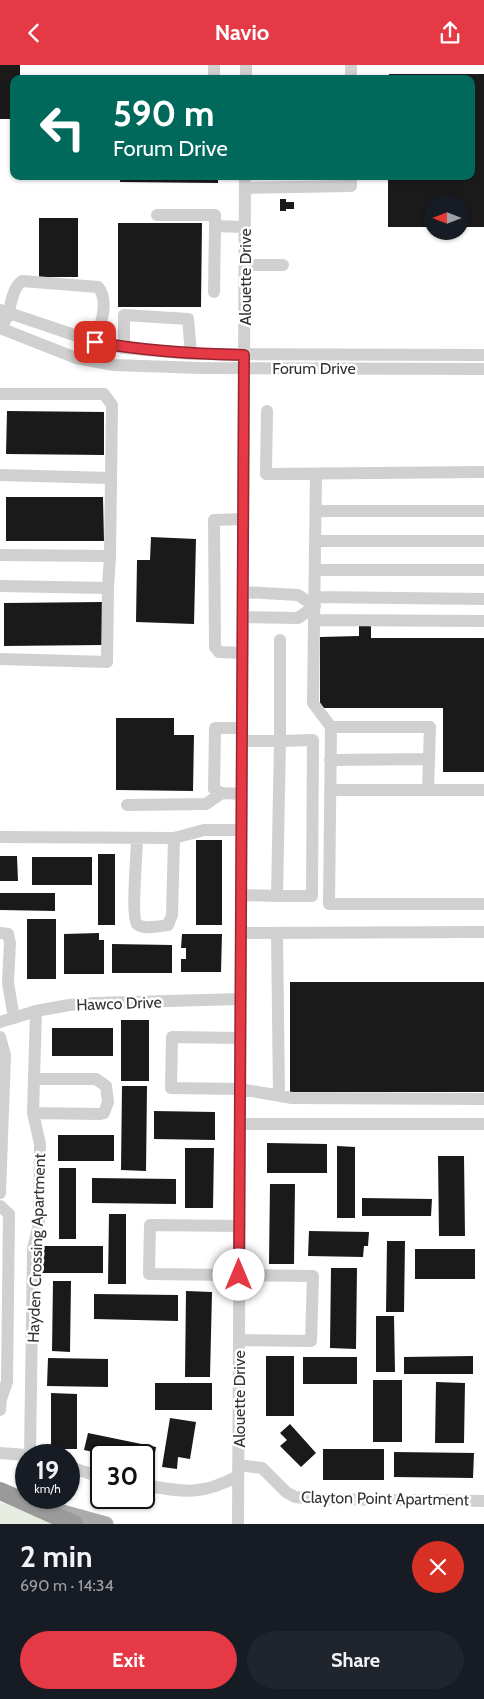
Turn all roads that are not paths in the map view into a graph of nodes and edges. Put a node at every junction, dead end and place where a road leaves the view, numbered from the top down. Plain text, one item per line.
1 (351, 180) edge
2 (245, 182) edge
3 (157, 215) dead end
4 (215, 226) junction
5 (245, 227) junction
6 (245, 265) junction
7 (283, 265) dead end
8 (214, 293) dead end
9 (5, 312) edge
10 (1, 331) edge
11 (95, 342) junction
12 (124, 348) junction
13 (191, 354) junction
14 (484, 355) edge
15 (244, 361) junction
16 (484, 369) edge
17 (0, 393) edge
18 (267, 411) dead end
19 (484, 472) edge
20 (316, 474) junction
21 (0, 475) edge
22 (111, 478) junction
23 (316, 511) junction
24 (484, 511) edge
25 (243, 519) junction
26 (316, 541) junction
27 (484, 541) edge
28 (0, 555) edge
29 (110, 556) junction
30 (315, 570) junction
31 (484, 570) edge
32 (0, 586) edge
33 (108, 588) junction
34 (243, 593) junction
35 (484, 599) edge
36 (315, 602) junction
37 (243, 617) junction
38 (314, 620) junction
39 (484, 621) edge
40 (280, 640) dead end
41 (243, 653) junction
42 (0, 659) edge
43 (331, 727) junction
44 (242, 735) junction
45 (280, 741) junction
46 (428, 759) junction
47 (330, 760) junction
48 (428, 790) junction
49 (484, 790) edge
50 (330, 791) junction
51 (222, 793) junction
52 (242, 794) junction
53 (127, 805) dead end
54 (242, 830) junction
55 (0, 837) edge
56 (174, 837) junction
57 (137, 839) junction
58 (241, 895) junction
59 (277, 896) junction
60 (484, 904) edge
61 (484, 932) edge
62 (0, 933) edge
63 (241, 933) junction
64 (277, 933) junction
65 (241, 999) junction
66 (36, 1011) junction
67 (14, 1018) junction
68 (0, 1022) edge
69 (0, 1037) edge
70 (240, 1038) junction
71 (34, 1079) junction
72 (240, 1089) junction
73 (279, 1095) junction
74 (484, 1099) edge
75 (34, 1113) junction
76 (240, 1124) junction
77 (484, 1125) edge
78 (0, 1193) edge
79 (0, 1206) edge
80 (240, 1226) junction
81 (4, 1268) edge
82 (239, 1275) junction
83 (239, 1340) junction
84 (0, 1411) edge
85 (30, 1444) edge
86 (0, 1454) edge
87 (15, 1455) edge
88 (238, 1471) junction
89 (155, 1487) edge
90 (0, 1490) edge
91 (484, 1501) edge
92 (74, 1524) edge
93 (106, 1524) edge
94 (238, 1524) edge

1 - 2 street
2 - 5 street, Alouette Drive
3 - 4 street
4 - 5 street
4 - 8 street
5 - 6 street, Alouette Drive
6 - 7 street
6 - 15 street, Alouette Drive
9 - 10 street
9 - 11 street, Forum Drive
9 - 11 street
10 - 15 street, Forum Drive
11 - 12 street, Forum Drive
12 - 13 street, Forum Drive
12 - 13 street
13 - 15 street, Forum Drive
14 - 15 street, Forum Drive
15 - 16 street, Forum Drive
15 - 25 street, Alouette Drive
17 - 22 street
18 - 20 street
19 - 20 street
20 - 23 street
21 - 22 street
22 - 29 street
23 - 24 street
23 - 26 street
25 - 34 street, Alouette Drive
25 - 41 street
26 - 27 street
26 - 30 street
28 - 29 street
29 - 33 street
30 - 31 street
30 - 36 street
32 - 33 street
33 - 42 street
34 - 36 street
34 - 37 street, Alouette Drive
35 - 36 street
36 - 37 street
36 - 38 street
37 - 41 street, Alouette Drive
38 - 39 street
38 - 43 street
40 - 45 street
41 - 44 street, Alouette Drive
43 - 46 street
43 - 47 street
44 - 45 street
44 - 51 street
44 - 52 street, Alouette Drive
45 - 59 street
45 - 59 street
46 - 47 street
46 - 48 street
47 - 50 street
48 - 49 street
48 - 50 street
50 - 60 street
51 - 52 street
51 - 53 street
52 - 54 street, Alouette Drive
54 - 56 street
54 - 58 street, Alouette Drive
55 - 57 street
56 - 57 street
56 - 57 street
58 - 59 street
58 - 63 street, Alouette Drive
61 - 64 street
62 - 67 street
63 - 64 street
63 - 65 street, Alouette Drive
64 - 73 street
65 - 66 street, Hawco Drive
65 - 70 street, Alouette Drive
66 - 67 street, Hawco Drive
66 - 71 street, Hayden Crossing Apartment
67 - 68 street, Hawco Drive
69 - 78 street
70 - 72 street, Alouette Drive
70 - 72 street
71 - 75 street, Hayden Crossing Apartment
71 - 75 street
72 - 73 street
72 - 76 street, Alouette Drive
73 - 74 street
75 - 85 street, Hayden Crossing Apartment
76 - 77 street
76 - 80 street, Alouette Drive
79 - 81 street
80 - 82 street, Alouette Drive
80 - 82 street
81 - 84 street
82 - 83 street, Alouette Drive
82 - 83 street
83 - 88 street, Alouette Drive
86 - 87 street
88 - 89 street
88 - 91 street, Clayton Point Apartment
88 - 94 street, Alouette Drive
90 - 92 highway
90 - 93 main road

